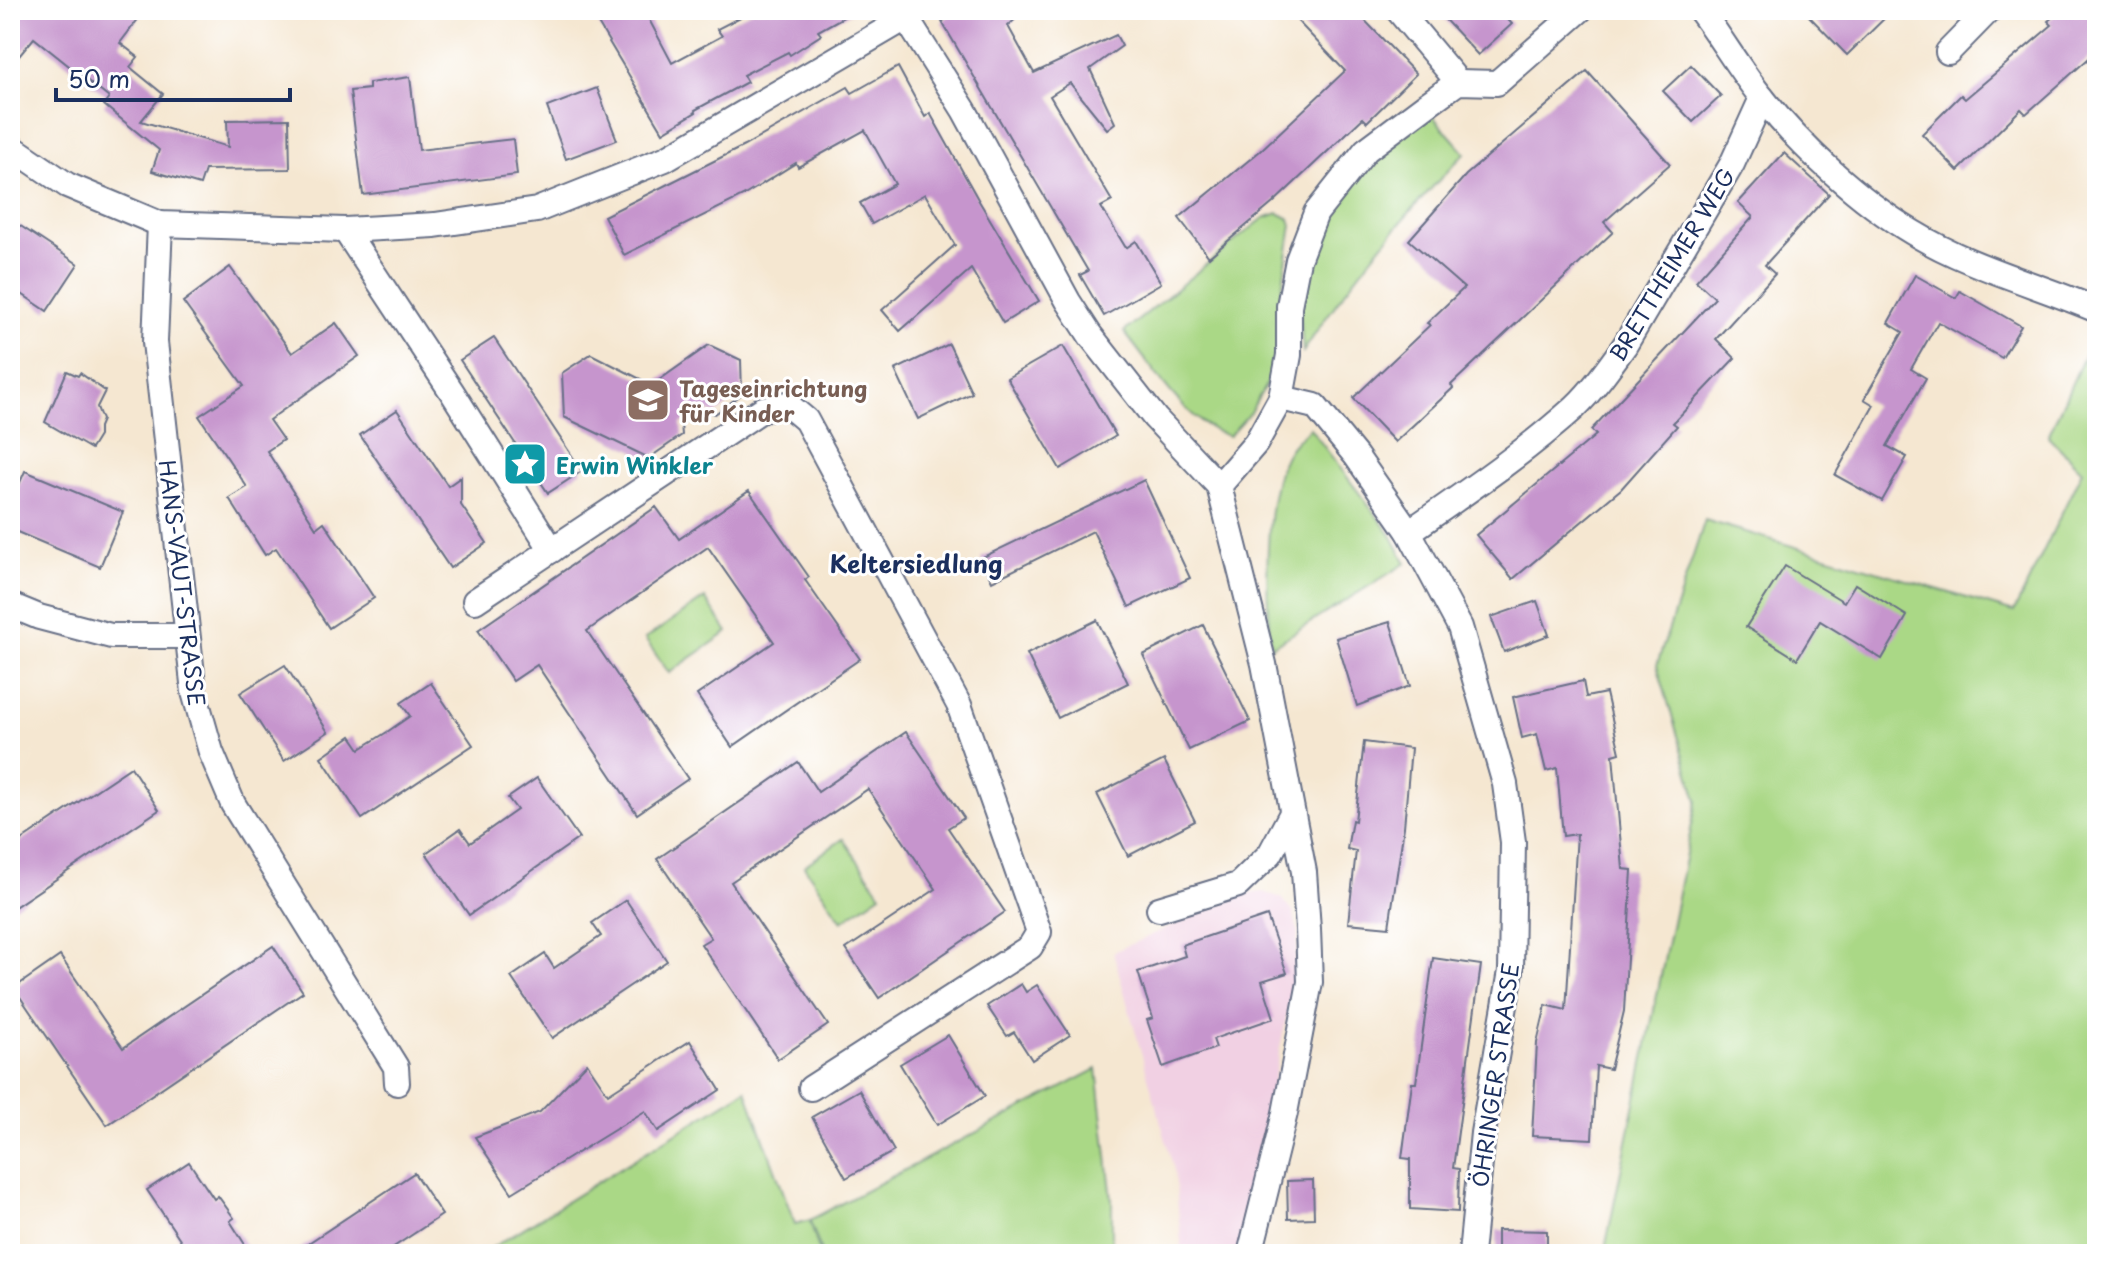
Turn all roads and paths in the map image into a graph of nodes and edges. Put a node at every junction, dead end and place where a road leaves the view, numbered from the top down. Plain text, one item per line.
1 (1398, 10) edge
2 (1580, 10) edge
3 (1700, 10) edge
4 (1989, 10) edge
5 (911, 14) edge
6 (1948, 52) dead end
7 (1458, 82) junction
8 (1762, 98) junction
9 (10, 146) edge
10 (160, 224) junction
11 (345, 230) junction
12 (2097, 310) edge
13 (1281, 398) junction
14 (1219, 486) junction
15 (1409, 532) junction
16 (552, 550) junction
17 (475, 601) dead end
18 (10, 605) edge
19 (187, 636) junction
20 (1292, 813) junction
21 (1159, 909) dead end
22 (397, 1083) dead end
23 (811, 1088) dead end
24 (1250, 1254) edge
25 (1471, 1254) edge

1 - 7 street
2 - 7 street
3 - 8 street
4 - 6 street
5 - 11 street
5 - 14 street
7 - 13 street
8 - 12 street
8 - 15 street, BRETTHEIMER WEG
9 - 10 street
10 - 11 street
10 - 19 street, HANS-VAUT-STRASSE
11 - 16 street
13 - 14 street
13 - 15 street, ÖHRINGER STRASSE
14 - 20 street
15 - 25 street, ÖHRINGER STRASSE
16 - 17 street
16 - 23 street
18 - 19 street
19 - 22 street, HANS-VAUT-STRASSE
20 - 21 street
20 - 24 street

